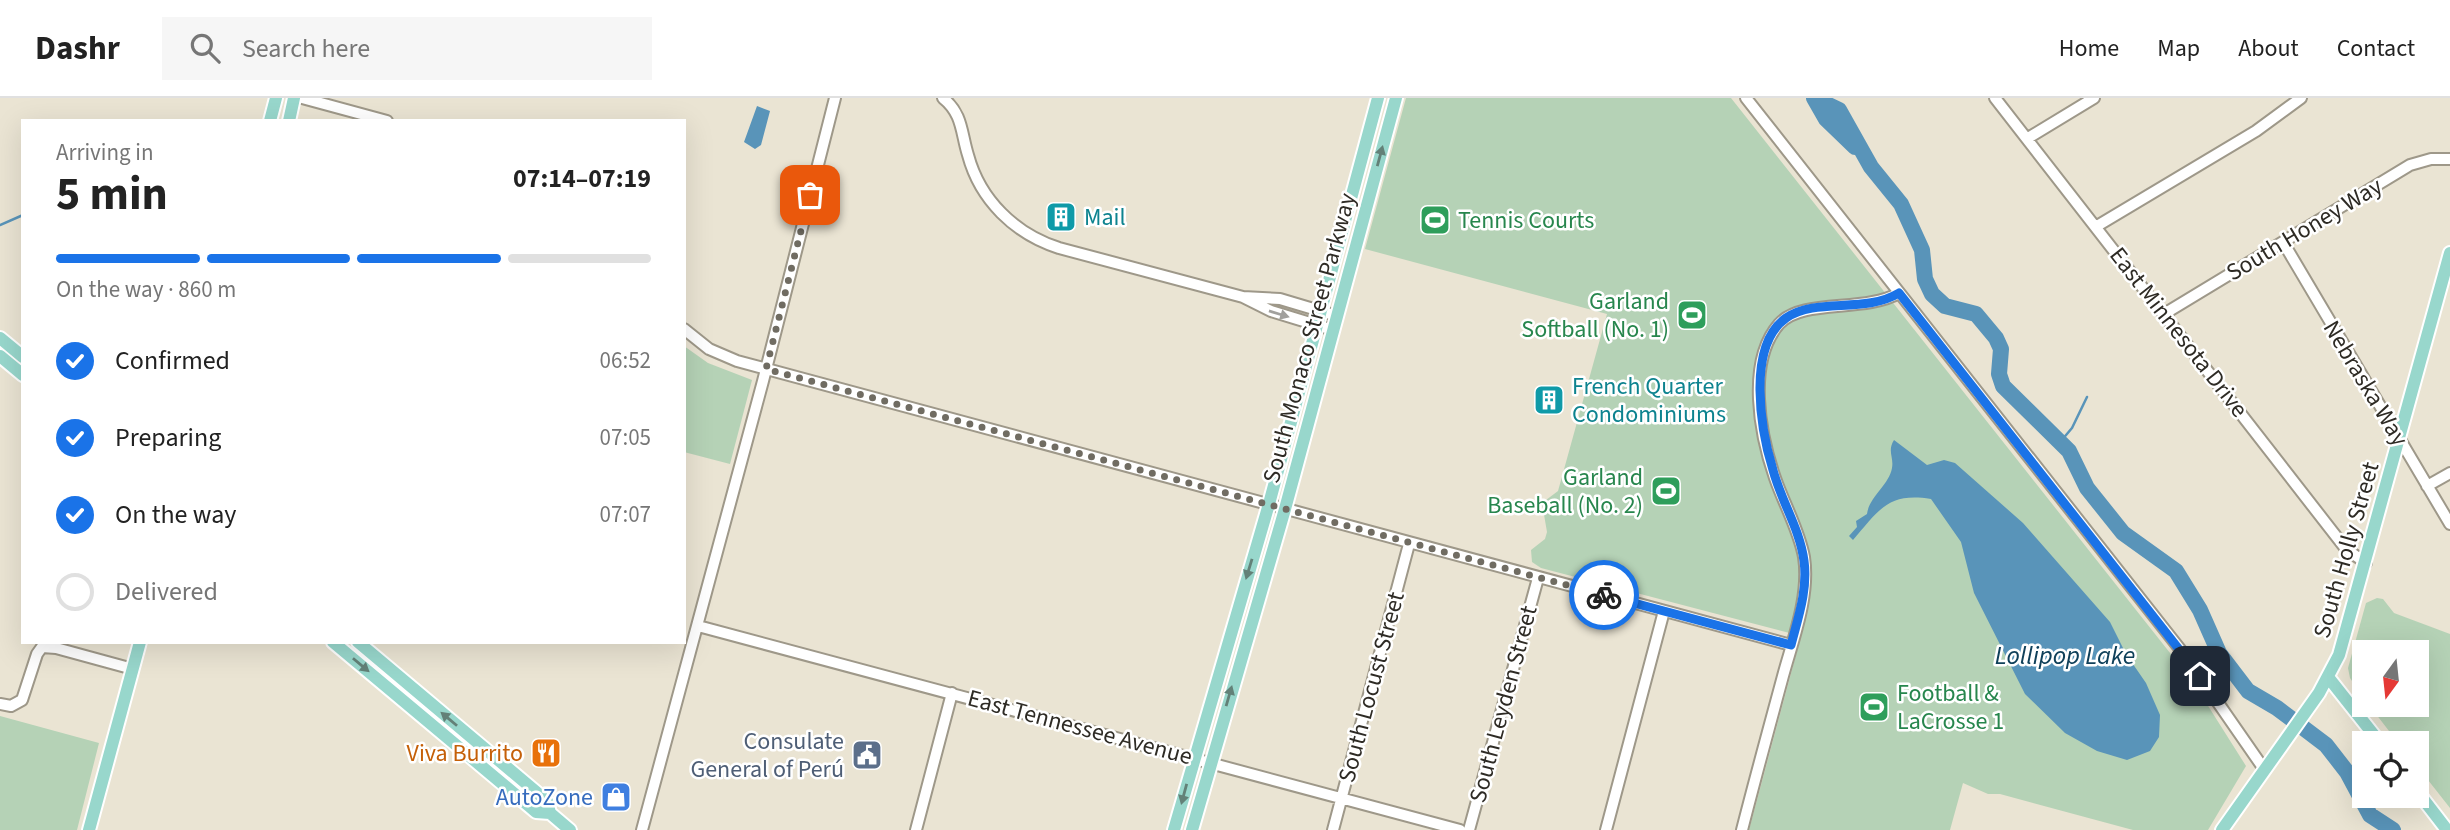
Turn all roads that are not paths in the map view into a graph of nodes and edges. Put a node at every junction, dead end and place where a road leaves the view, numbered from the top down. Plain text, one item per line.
1 (276, 98) edge
2 (294, 98) edge
3 (302, 98) edge
4 (835, 98) edge
5 (943, 98) edge
6 (1378, 98) edge
7 (1396, 98) edge
8 (1746, 98) edge
9 (1995, 98) edge
10 (2094, 98) edge
11 (2301, 98) edge
12 (271, 119) edge
13 (289, 119) edge
14 (380, 119) edge
15 (2028, 138) junction
16 (2450, 159) edge
17 (2097, 226) junction
18 (2283, 242) junction
19 (2450, 253) edge
20 (2448, 267) edge
21 (1899, 293) junction
22 (1243, 297) junction
23 (1321, 310) junction
24 (2164, 314) junction
25 (1337, 316) junction
26 (1317, 324) junction
27 (686, 330) edge
28 (1333, 330) junction
29 (0, 338) edge
30 (21, 355) edge
31 (0, 356) edge
32 (766, 369) junction
33 (21, 373) edge
34 (2399, 439) junction
35 (2450, 473) edge
36 (2427, 486) junction
37 (1269, 504) junction
38 (1285, 509) junction
39 (2450, 524) edge
40 (1409, 544) junction
41 (2366, 563) junction
42 (1538, 578) junction
43 (1664, 611) junction
44 (698, 626) junction
45 (139, 644) edge
46 (335, 644) edge
47 (360, 644) edge
48 (1791, 645) junction
49 (133, 669) junction
50 (2328, 677) junction
51 (952, 693) junction
52 (0, 704) edge
53 (2371, 731) edge
54 (1194, 757) junction
55 (1210, 762) junction
56 (2268, 764) junction
57 (1342, 798) junction
58 (2429, 807) edge
59 (550, 813) junction
60 (89, 830) edge
61 (570, 830) edge
62 (642, 830) edge
63 (916, 830) edge
64 (1174, 830) edge
65 (1192, 830) edge
66 (1333, 830) edge
67 (1461, 830) edge
68 (1469, 830) edge
69 (1605, 830) edge
70 (1742, 830) edge
71 (2222, 830) edge
72 (2447, 830) edge

1 - 12 main road
2 - 13 main road
3 - 14 street
4 - 32 street
5 - 22 street
6 - 23 main road, South Monaco Street Parkway
25 -> 7 main road, South Monaco Street Parkway
8 - 21 street
9 - 15 street, East Minnesota Drive
10 - 15 street
11 - 17 street
15 - 17 street, East Minnesota Drive
16 - 18 street, South Honey Way
17 - 24 street, East Minnesota Drive
18 - 24 street, South Honey Way
18 - 34 street, Nebraska Way
19 - 20 main road, South Holly Street
20 - 34 main road, South Holly Street
21 - 48 street
21 - 56 street
22 - 23 street
22 -> 26 street
23 - 25 street
23 - 26 main road, South Monaco Street Parkway
24 - 41 street, East Minnesota Drive
25 - 28 main road, South Monaco Street Parkway
26 - 28 street
26 - 37 main road, South Monaco Street Parkway
27 - 32 street
28 - 38 main road, South Monaco Street Parkway
29 - 30 main road
31 - 33 main road
32 - 37 street
32 - 44 street
34 - 36 street, Nebraska Way
34 - 41 main road, South Holly Street
35 - 36 street
36 - 39 street, Nebraska Way
37 - 38 street
37 -> 54 main road, South Monaco Street Parkway
38 - 40 street
55 -> 38 main road, South Monaco Street Parkway
40 - 42 street
40 - 57 street, South Locust Street
41 - 50 main road, South Holly Street
42 - 43 street
42 - 68 street, South Leyden Street
43 - 48 street
43 - 69 street
44 - 51 street, East Tennessee Avenue
44 - 62 street
45 - 49 main road
46 -> 59 main road
59 -> 47 main road
48 - 70 street
49 - 52 street
49 - 60 main road
50 - 53 main road
50 - 56 main road, South Holly Street
51 - 54 street, East Tennessee Avenue
51 - 63 street
54 - 55 street, East Tennessee Avenue
54 -> 64 main road, South Monaco Street Parkway
55 - 57 street, East Tennessee Avenue
55 - 65 main road, South Monaco Street Parkway
56 - 71 main road, South Holly Street
57 - 66 street, South Locust Street
57 - 67 street, East Tennessee Avenue
58 - 72 main road
59 - 61 main road

